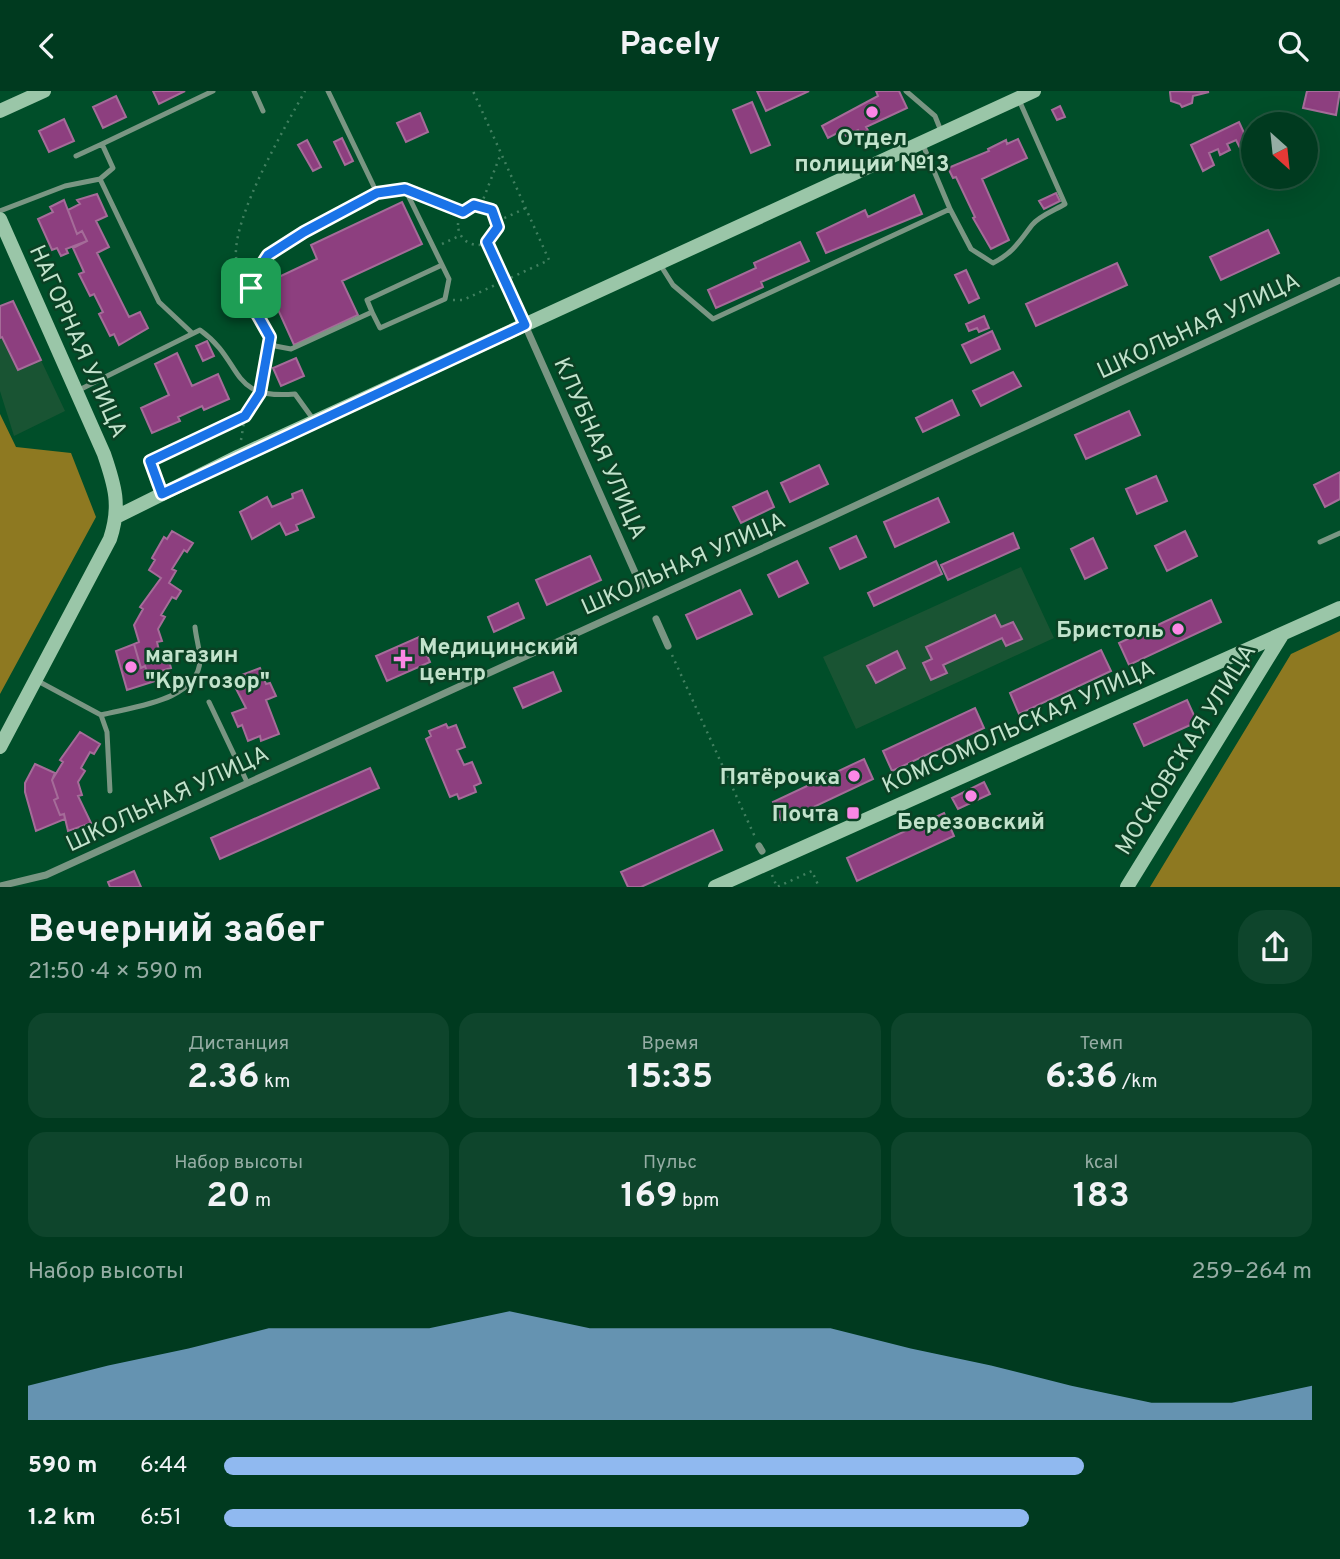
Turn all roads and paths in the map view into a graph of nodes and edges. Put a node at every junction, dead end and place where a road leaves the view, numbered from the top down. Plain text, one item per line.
1 (44, 91) edge
2 (213, 91) edge
3 (254, 91) edge
4 (305, 91) edge
5 (328, 91) edge
6 (473, 91) edge
7 (906, 91) edge
8 (1034, 91) edge
9 (1017, 95) edge
10 (0, 111) edge
11 (263, 111) dead end
12 (943, 134) junction
13 (923, 143) junction
14 (102, 144) junction
15 (501, 154) junction
16 (76, 156) dead end
17 (100, 179) junction
18 (405, 189) junction
19 (377, 193) junction
20 (481, 205) junction
21 (526, 208) junction
22 (950, 209) junction
23 (0, 211) edge
24 (463, 212) junction
25 (0, 219) edge
26 (498, 221) junction
27 (461, 235) junction
28 (487, 242) junction
29 (434, 248) junction
30 (659, 263) junction
31 (442, 265) junction
32 (506, 280) junction
33 (1340, 280) edge
34 (251, 288) junction
35 (445, 299) junction
36 (372, 311) junction
37 (525, 325) junction
38 (191, 333) junction
39 (270, 337) junction
40 (77, 391) junction
41 (260, 393) junction
42 (245, 416) junction
43 (314, 422) junction
44 (239, 456) junction
45 (162, 494) junction
46 (118, 516) junction
47 (1340, 533) edge
48 (1320, 542) dead end
49 (641, 586) dead end
50 (1340, 608) edge
51 (656, 619) dead end
52 (195, 627) dead end
53 (1282, 635) junction
54 (668, 646) joint
55 (34, 679) junction
56 (209, 702) dead end
57 (101, 715) junction
58 (0, 747) edge
59 (247, 782) junction
60 (110, 791) dead end
61 (761, 849) dead end
62 (771, 871) dead end
63 (0, 885) edge
64 (715, 887) edge
65 (819, 887) edge
66 (1127, 887) edge

1 - 10 main road
2 - 14 lane
3 - 11 lane
4 - 34 path
5 - 19 lane
6 - 15 path
7 - 12 lane
8 - 9 main road
9 - 12 main road
9 - 22 lane
12 - 13 main road
13 - 22 lane
13 - 30 main road
14 - 16 lane
14 - 17 lane
15 - 20 path
15 - 21 path
17 - 23 lane
17 - 38 lane
18 - 19 lane
18 - 24 path
18 - 29 lane
19 - 34 lane
20 - 24 path
20 - 26 path
21 - 26 path
21 - 32 path
22 - 30 lane
24 - 27 path
25 - 40 main road, НАГОРНАЯ УЛИЦА
26 - 28 path
27 - 28 path
27 - 29 path
28 - 32 path
29 - 31 lane
30 - 37 main road
31 - 35 lane
31 - 36 lane
32 - 35 path
32 - 37 path
33 - 59 street, ШКОЛЬНАЯ УЛИЦА
34 - 39 lane
35 - 36 lane
36 - 39 lane
37 - 43 main road
37 - 49 street, КЛУБНАЯ УЛИЦА
38 - 40 lane
38 - 41 lane
39 - 41 path
40 - 46 main road, НАГОРНАЯ УЛИЦА
41 - 42 path
41 - 43 lane
42 - 44 path
42 - 45 path
43 - 44 main road
44 - 45 main road
45 - 46 main road
46 - 55 main road
47 - 48 lane
50 - 53 main road, КОМСОМОЛЬСКАЯ УЛИЦА
51 - 54 street
52 - 57 lane
53 - 64 main road, КОМСОМОЛЬСКАЯ УЛИЦА
53 - 66 main road, МОСКОВСКАЯ УЛИЦА
54 - 61 path
55 - 57 lane
55 - 58 main road
56 - 59 lane
57 - 60 lane
59 - 63 street, ШКОЛЬНАЯ УЛИЦА
62 - 65 path

